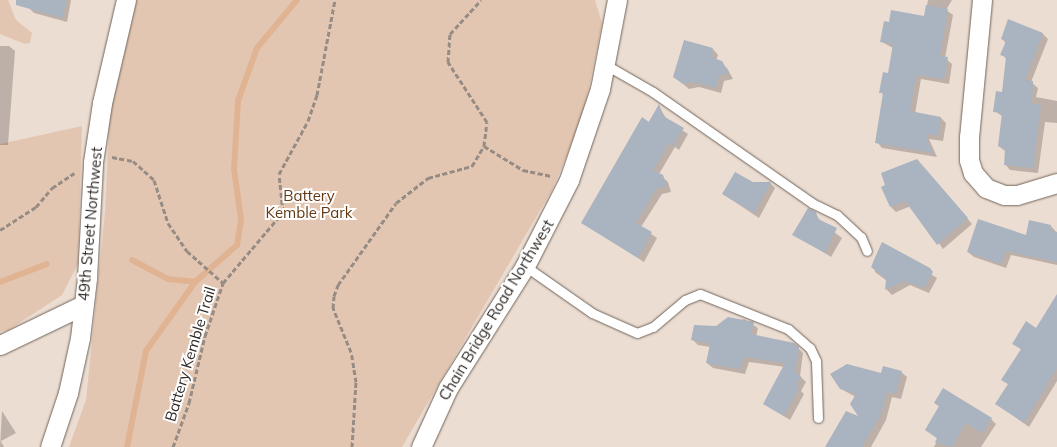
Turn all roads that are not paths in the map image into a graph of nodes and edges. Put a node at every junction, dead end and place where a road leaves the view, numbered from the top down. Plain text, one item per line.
1 (126, 0) edge
2 (617, 0) edge
3 (982, 0) edge
4 (606, 65) junction
5 (1057, 183) edge
6 (867, 251) dead end
7 (525, 266) junction
8 (83, 305) junction
9 (0, 345) edge
10 (818, 418) dead end
11 (50, 447) edge
12 (421, 447) edge

1 - 8 street, 49th Street Northwest
2 - 4 street, Chain Bridge Road Northwest
3 - 5 street
4 - 6 lane
4 - 7 street, Chain Bridge Road Northwest
7 - 10 lane
7 - 12 street, Chain Bridge Road Northwest
8 - 9 street
8 - 11 street, 49th Street Northwest

